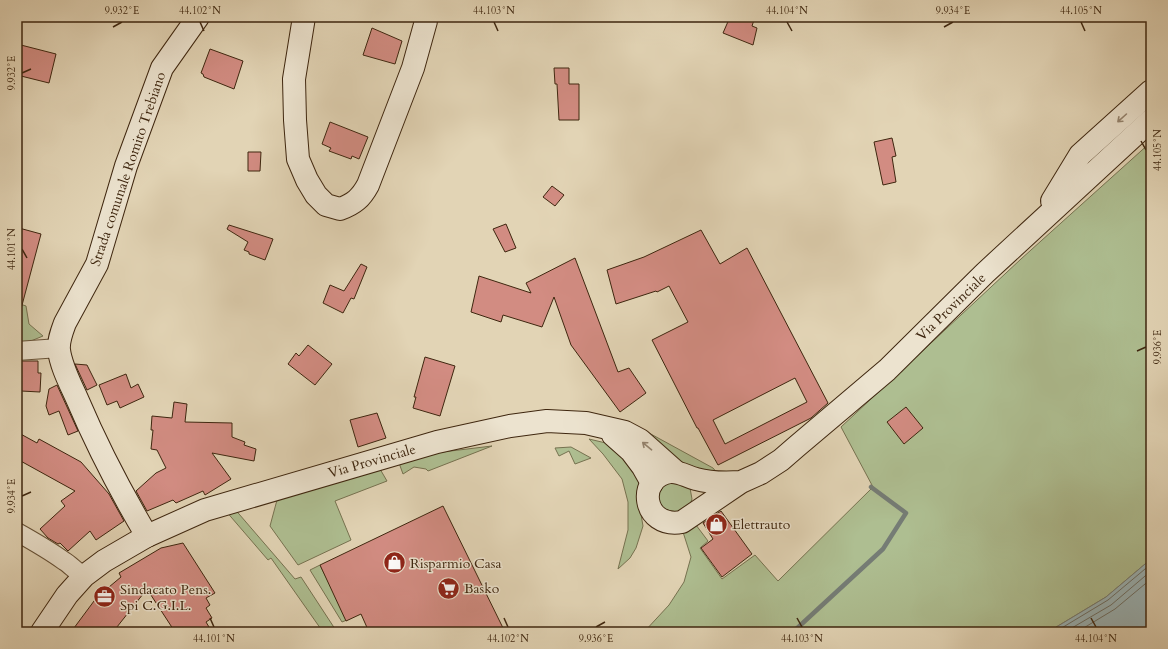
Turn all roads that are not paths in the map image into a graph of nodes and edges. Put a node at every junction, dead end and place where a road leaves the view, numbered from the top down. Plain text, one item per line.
1 (198, 17) edge
2 (304, 17) edge
3 (425, 17) edge
4 (1151, 91) edge
5 (1151, 120) edge
6 (1151, 140) edge
7 (1039, 223) junction
8 (59, 348) junction
9 (17, 351) edge
10 (602, 427) junction
11 (682, 474) junction
12 (741, 482) junction
13 (652, 483) junction
14 (693, 514) junction
15 (17, 532) edge
16 (147, 536) junction
17 (84, 576) junction
18 (42, 632) edge

1 - 8 main road, Strada comunale Romito Trebiano
2 - 3 main road
4 -> 7 main road
5 - 7 main road, Via Provinciale
6 - 7 main road
7 - 12 main road, Via Provinciale
8 - 9 street
8 - 16 main road, Strada comunale Romito Trebiano
11 -> 10 main road
10 - 13 main road, Via Provinciale
10 - 16 main road, Via Provinciale
11 - 12 main road, Via Provinciale
11 - 13 main road
11 - 14 main road
12 - 14 main road, Via Provinciale
13 - 14 main road, Via Provinciale
15 - 17 street
16 - 17 main road, Via Provinciale
17 - 18 main road, Via Provinciale

